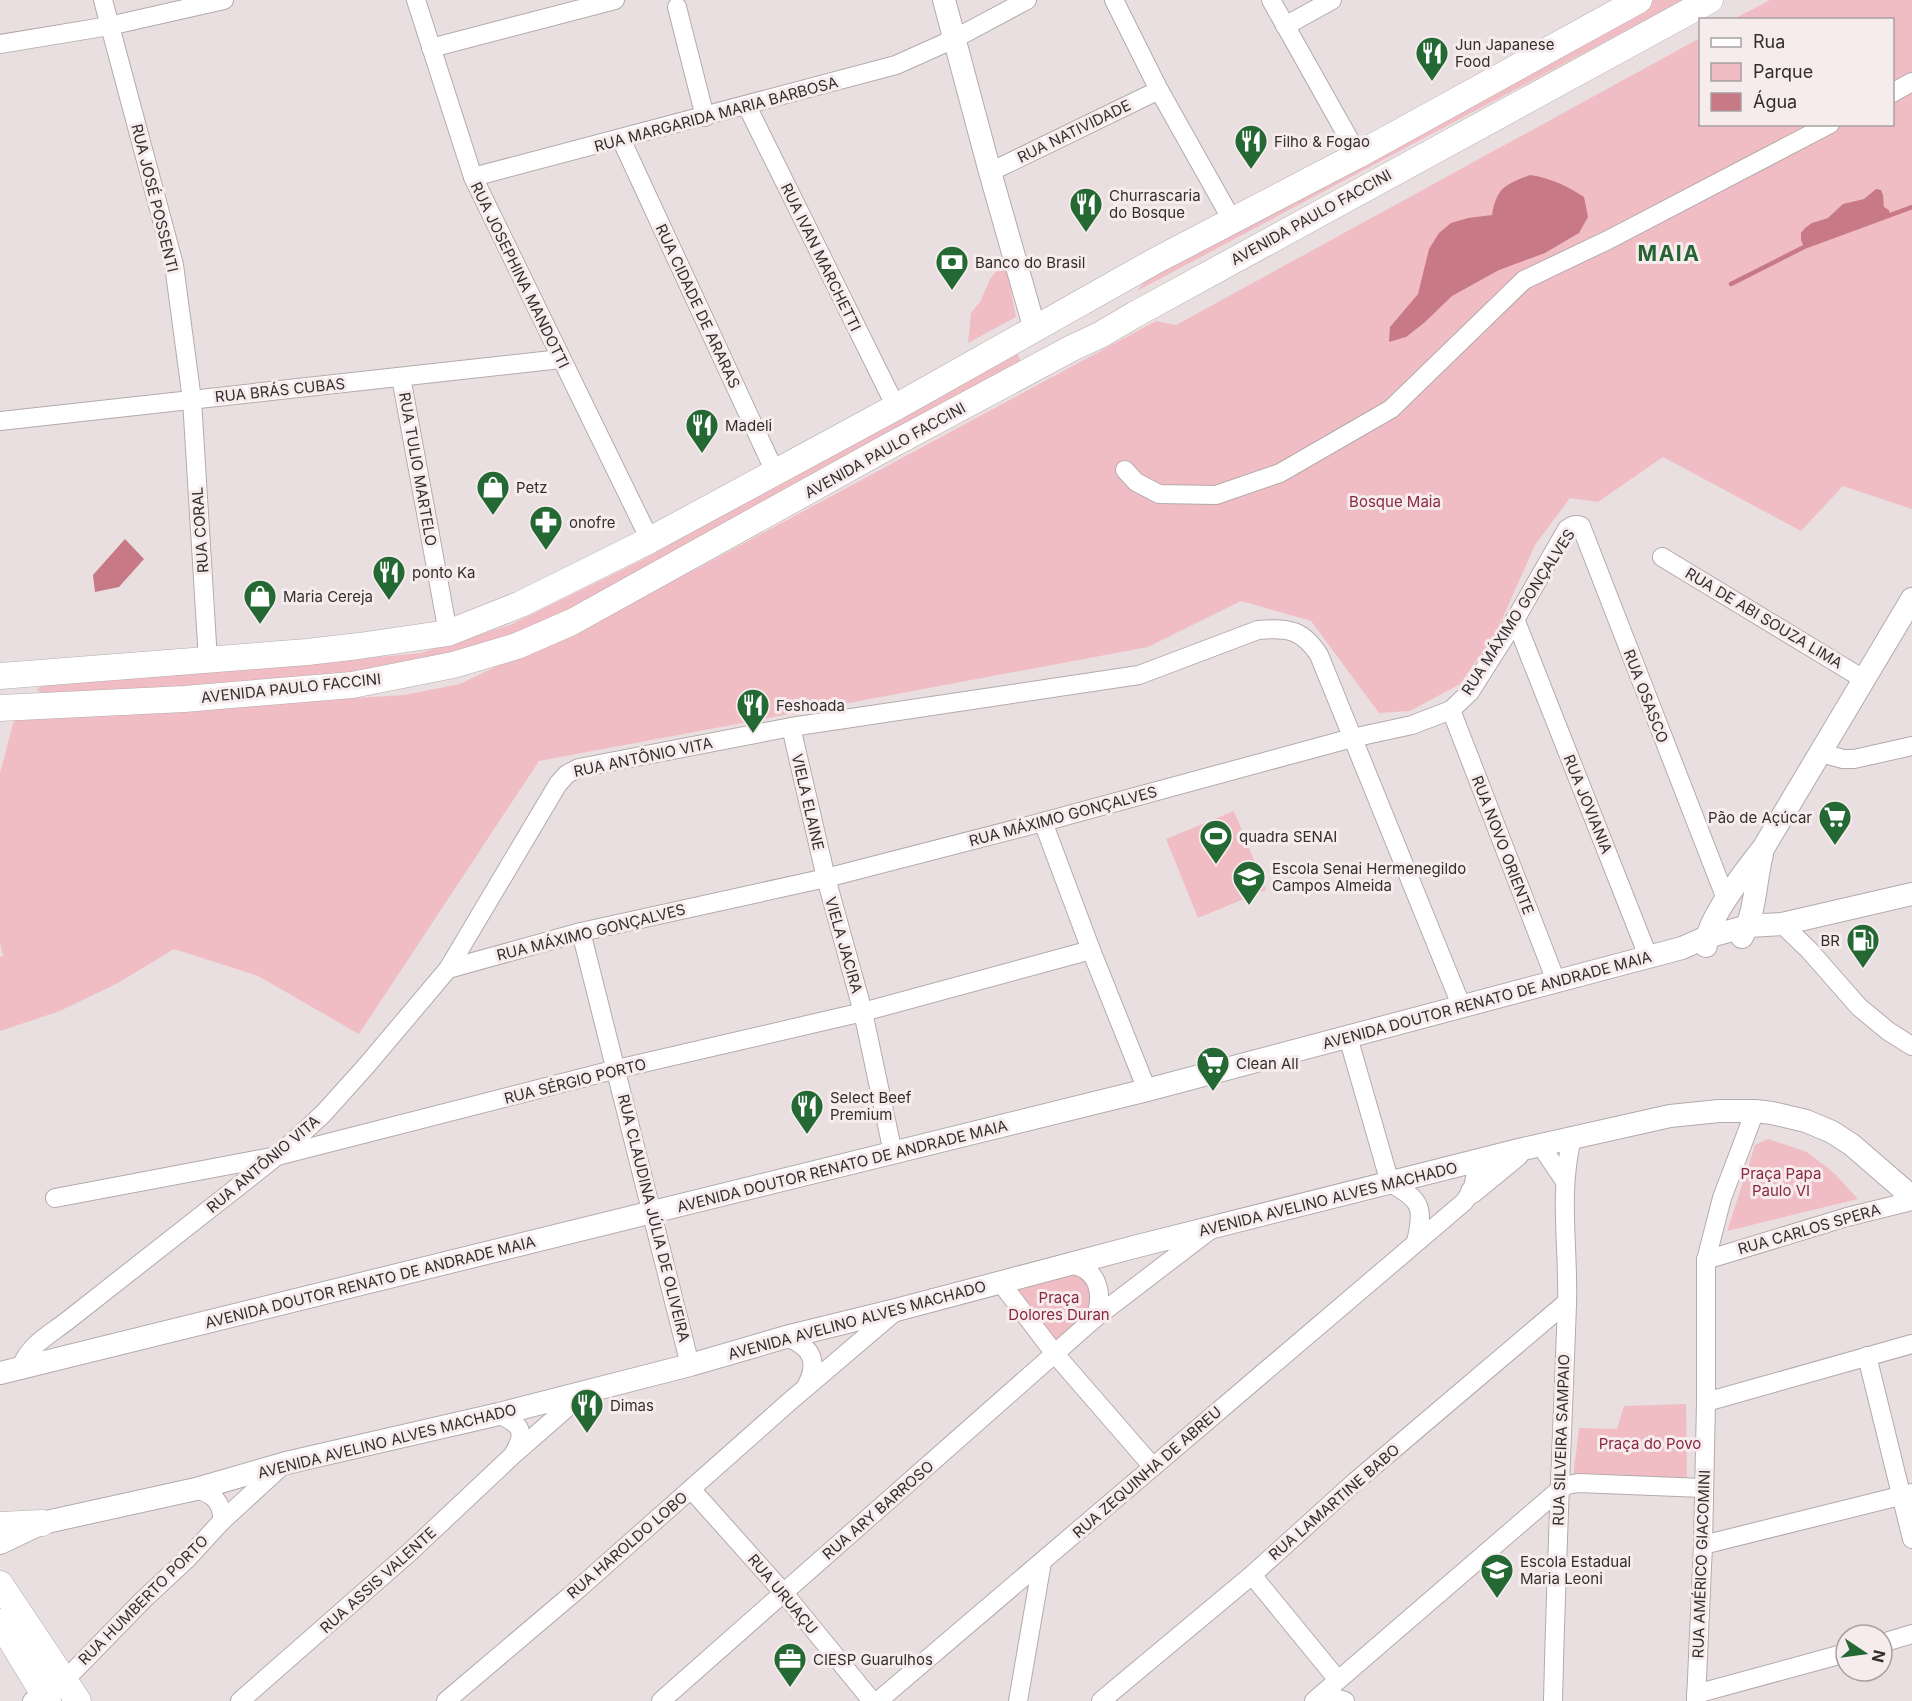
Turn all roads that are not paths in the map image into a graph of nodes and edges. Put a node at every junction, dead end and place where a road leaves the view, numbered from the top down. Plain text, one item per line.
1 (103, 0) edge
2 (224, 0) edge
3 (416, 0) edge
4 (615, 0) edge
5 (944, 0) edge
6 (1027, 0) edge
7 (1113, 0) edge
8 (1272, 0) edge
9 (1332, 0) edge
10 (1638, 0) edge
11 (1710, 0) edge
12 (676, 7) dead end
13 (110, 26) junction
14 (1285, 26) junction
15 (954, 39) junction
16 (0, 44) edge
17 (431, 48) junction
18 (1912, 82) edge
19 (1159, 90) junction
20 (1894, 92) edge
21 (747, 106) junction
22 (705, 117) junction
23 (1826, 126) edge
24 (621, 139) junction
25 (1358, 155) junction
26 (990, 172) junction
27 (473, 177) junction
28 (1232, 220) junction
29 (1155, 261) junction
30 (1134, 315) junction
31 (1035, 330) junction
32 (561, 359) junction
33 (1028, 372) junction
34 (401, 376) junction
35 (192, 400) junction
36 (896, 407) junction
37 (0, 421) edge
38 (775, 472) junction
39 (1131, 476) dead end
40 (1581, 526) joint
41 (650, 540) junction
42 (1662, 557) dead end
43 (1912, 599) edge
44 (1515, 619) junction
45 (448, 633) junction
46 (1502, 642) junction
47 (1527, 651) junction
48 (208, 660) junction
49 (0, 676) edge
50 (1865, 680) junction
51 (0, 708) edge
52 (1451, 710) junction
53 (791, 727) junction
54 (1352, 738) junction
55 (1912, 746) edge
56 (1826, 752) junction
57 (1043, 822) junction
58 (1764, 847) junction
59 (1711, 865) junction
60 (1746, 870) junction
61 (826, 878) junction
62 (1912, 894) edge
63 (1726, 899) junction
64 (1782, 924) junction
65 (1745, 931) junction
66 (581, 932) junction
67 (1706, 942) junction
68 (1091, 950) junction
69 (1648, 957) junction
70 (448, 969) junction
71 (1556, 981) junction
72 (1461, 1005) junction
73 (863, 1012) junction
74 (1348, 1037) junction
75 (1911, 1044) edge
76 (617, 1069) junction
77 (1147, 1090) junction
78 (1755, 1111) junction
79 (1572, 1138) junction
80 (1532, 1148) junction
81 (893, 1153) junction
82 (277, 1156) junction
83 (1474, 1162) junction
84 (1564, 1180) junction
85 (1390, 1183) junction
86 (1472, 1192) junction
87 (55, 1198) dead end
88 (1912, 1199) edge
89 (651, 1213) junction
90 (1212, 1229) junction
91 (1416, 1242) junction
92 (1706, 1260) junction
93 (1069, 1264) junction
94 (1000, 1283) junction
95 (1567, 1302) junction
96 (896, 1310) junction
97 (1095, 1318) junction
98 (67, 1321) junction
99 (786, 1337) junction
100 (1912, 1344) edge
101 (1054, 1354) junction
102 (1868, 1356) junction
103 (62, 1357) junction
104 (690, 1365) junction
105 (10, 1370) edge
106 (806, 1387) junction
107 (587, 1390) junction
108 (1706, 1402) junction
109 (499, 1414) junction
110 (513, 1455) junction
111 (286, 1463) junction
112 (1153, 1467) junction
113 (1703, 1488) junction
114 (196, 1489) junction
115 (691, 1489) junction
116 (1558, 1490) junction
117 (1906, 1494) edge
118 (222, 1521) junction
119 (42, 1523) junction
120 (0, 1525) edge
121 (1912, 1539) edge
122 (0, 1543) edge
123 (1703, 1545) junction
124 (1042, 1562) junction
125 (1252, 1575) junction
126 (0, 1584) edge
127 (783, 1592) junction
128 (0, 1622) edge
129 (1912, 1635) edge
130 (1894, 1640) edge
131 (1834, 1657) edge
132 (1338, 1680) junction
133 (72, 1690) edge
134 (1318, 1697) edge
135 (1696, 1697) edge
136 (41, 1699) edge
137 (240, 1701) edge
138 (446, 1701) edge
139 (661, 1701) edge
140 (872, 1701) edge
141 (878, 1701) edge
142 (1018, 1701) edge
143 (1101, 1701) edge
144 (1345, 1701) edge
145 (1553, 1701) edge

1 - 13 street, RUA JOSÉ POSSENTI
2 - 13 street
3 - 17 street, RUA JOSEPHINA MANDOTTI
4 - 17 street
5 - 15 street
6 - 15 street, RUA MARGARIDA MARIA BARBOSA
7 - 19 street
8 - 14 street
9 - 14 street
10 - 25 main road
11 - 30 main road, AVENIDA PAULO FACCINI
12 - 22 street
13 - 16 street
13 - 35 street, RUA JOSÉ POSSENTI
14 - 25 street
15 - 21 street, RUA MARGARIDA MARIA BARBOSA
15 - 26 street
17 - 27 street, RUA JOSEPHINA MANDOTTI
18 - 20 street
19 - 26 street, RUA NATIVIDADE
19 - 28 street
21 - 22 street, RUA MARGARIDA MARIA BARBOSA
21 - 36 street, RUA IVAN MARCHETTI
22 - 24 street, RUA MARGARIDA MARIA BARBOSA
23 - 39 street
24 - 27 street, RUA MARGARIDA MARIA BARBOSA
24 - 38 street, RUA CIDADE DE ARARAS
25 - 28 main road
26 - 31 street
27 - 32 street, RUA JOSEPHINA MANDOTTI
28 - 29 main road
29 - 30 main road
29 - 31 main road
30 - 33 main road, AVENIDA PAULO FACCINI
31 - 33 main road
31 - 36 main road
32 - 34 street, RUA BRÁS CUBAS
32 - 41 street, RUA JOSEPHINA MANDOTTI
33 - 51 main road, AVENIDA PAULO FACCINI
34 - 35 street, RUA BRÁS CUBAS
34 - 45 street, RUA TULIO MARTELO
35 - 37 street, RUA BRÁS CUBAS
35 - 48 street, RUA CORAL
36 - 38 main road
38 - 41 main road
40 - 44 street, RUA MÁXIMO GONÇALVES
40 - 59 street, RUA OSASCO
41 - 45 main road
42 - 50 street, RUA DE ABI SOUZA LIMA
43 - 50 street
44 - 46 street, RUA MÁXIMO GONÇALVES
44 - 47 street, RUA JOVIANIA
45 - 48 main road
46 - 47 street
46 - 52 street, RUA MÁXIMO GONÇALVES
47 - 69 street, RUA JOVIANIA
48 - 49 main road
50 - 56 street
52 - 54 street, RUA MÁXIMO GONÇALVES
52 - 71 street, RUA NOVO ORIENTE
53 - 54 street, RUA ANTÔNIO VITA
53 - 61 street, VIELA ELAINE
53 - 70 street, RUA ANTÔNIO VITA
54 - 57 street, RUA MÁXIMO GONÇALVES
54 - 72 street, RUA ANTÔNIO VITA
55 - 56 street
56 - 58 street
57 - 61 street, RUA MÁXIMO GONÇALVES
57 - 68 street
58 - 60 street
58 - 65 street
59 - 60 street
59 - 63 street, RUA OSASCO
60 - 63 street
61 - 66 street, RUA MÁXIMO GONÇALVES
61 - 73 street, VIELA JACIRA
62 - 64 street, AVENIDA DOUTOR RENATO DE ANDRADE MAIA
63 - 67 street
64 - 65 street, AVENIDA DOUTOR RENATO DE ANDRADE MAIA
64 - 75 street
65 - 67 street, AVENIDA DOUTOR RENATO DE ANDRADE MAIA
66 - 70 street, RUA MÁXIMO GONÇALVES
66 - 76 street, RUA CLAUDINA JÚLIA DE OLIVEIRA
67 - 69 street, AVENIDA DOUTOR RENATO DE ANDRADE MAIA
68 - 73 street, RUA SÉRGIO PORTO
68 - 77 street
69 - 71 street, AVENIDA DOUTOR RENATO DE ANDRADE MAIA
70 - 82 street, RUA ANTÔNIO VITA
71 - 72 street, AVENIDA DOUTOR RENATO DE ANDRADE MAIA
72 - 74 street, AVENIDA DOUTOR RENATO DE ANDRADE MAIA
73 - 76 street, RUA SÉRGIO PORTO
73 - 81 street, VIELA JACIRA
74 - 77 street, AVENIDA DOUTOR RENATO DE ANDRADE MAIA
74 - 85 street
76 - 82 street, RUA SÉRGIO PORTO
76 - 89 street, RUA CLAUDINA JÚLIA DE OLIVEIRA
77 - 81 street, AVENIDA DOUTOR RENATO DE ANDRADE MAIA
78 - 79 street, AVENIDA AVELINO ALVES MACHADO
78 - 88 street, AVENIDA AVELINO ALVES MACHADO
78 - 92 street, RUA AMÉRICO GIACOMINI
79 - 80 street, AVENIDA AVELINO ALVES MACHADO
79 - 84 street, RUA SILVEIRA SAMPAIO
80 - 83 street, AVENIDA AVELINO ALVES MACHADO
80 - 84 street
80 - 86 street
81 - 89 street, AVENIDA DOUTOR RENATO DE ANDRADE MAIA
82 - 87 street, RUA SÉRGIO PORTO
82 - 98 street, RUA ANTÔNIO VITA
83 - 85 street, AVENIDA AVELINO ALVES MACHADO
83 - 86 street
84 - 95 street, RUA SILVEIRA SAMPAIO
85 - 90 street, AVENIDA AVELINO ALVES MACHADO
85 - 91 street
86 - 91 street, RUA ZEQUINHA DE ABREU
88 - 92 street, RUA CARLOS SPERA
89 - 103 street, AVENIDA DOUTOR RENATO DE ANDRADE MAIA
89 - 104 street, RUA CLAUDINA JÚLIA DE OLIVEIRA
90 - 93 street, AVENIDA AVELINO ALVES MACHADO
90 - 97 street, RUA ARY BARROSO
91 - 112 street, RUA ZEQUINHA DE ABREU
92 - 108 street, RUA AMÉRICO GIACOMINI
93 - 94 street, AVENIDA AVELINO ALVES MACHADO
93 - 97 street
94 - 96 street, AVENIDA AVELINO ALVES MACHADO
94 - 101 street
95 - 116 street, RUA SILVEIRA SAMPAIO
95 - 125 street, RUA LAMARTINE BABO
96 - 99 street, AVENIDA AVELINO ALVES MACHADO
96 - 106 street, RUA HAROLDO LOBO
97 - 101 street, RUA ARY BARROSO
98 - 103 street
98 - 105 street, RUA ANTÔNIO VITA
99 - 104 street, AVENIDA AVELINO ALVES MACHADO
99 - 106 street
100 - 102 street
101 - 112 street
101 - 127 street, RUA ARY BARROSO
102 - 108 street
102 - 117 street
103 - 105 street, AVENIDA DOUTOR RENATO DE ANDRADE MAIA
104 - 107 street, AVENIDA AVELINO ALVES MACHADO
106 - 115 street, RUA HAROLDO LOBO
107 - 109 street, AVENIDA AVELINO ALVES MACHADO
107 - 110 street, RUA ASSIS VALENTE
108 - 113 street, RUA AMÉRICO GIACOMINI
109 - 110 street
109 - 111 street, AVENIDA AVELINO ALVES MACHADO
110 - 137 street, RUA ASSIS VALENTE
111 - 114 street, AVENIDA AVELINO ALVES MACHADO
111 - 118 street, RUA HUMBERTO PORTO
112 - 124 street, RUA ZEQUINHA DE ABREU
113 - 116 street
113 - 123 street, RUA AMÉRICO GIACOMINI
114 - 118 street
114 - 119 street, AVENIDA AVELINO ALVES MACHADO
115 - 127 street, RUA URUAÇU
115 - 138 street, RUA HAROLDO LOBO
116 - 132 street
116 - 145 street, RUA SILVEIRA SAMPAIO
117 - 121 street
117 - 123 street
118 - 133 street, RUA HUMBERTO PORTO
119 - 120 main road
119 - 122 street, AVENIDA AVELINO ALVES MACHADO
123 - 135 street, RUA AMÉRICO GIACOMINI
124 - 141 street, RUA ZEQUINHA DE ABREU
124 - 142 street
125 - 132 street
125 - 143 street, RUA LAMARTINE BABO
126 - 133 main road
127 - 139 street, RUA ARY BARROSO
127 - 140 street, RUA URUAÇU
128 - 136 main road
129 - 130 street
131 - 135 street
132 - 134 street
133 - 136 street, RUA HUMBERTO PORTO
134 - 144 street

